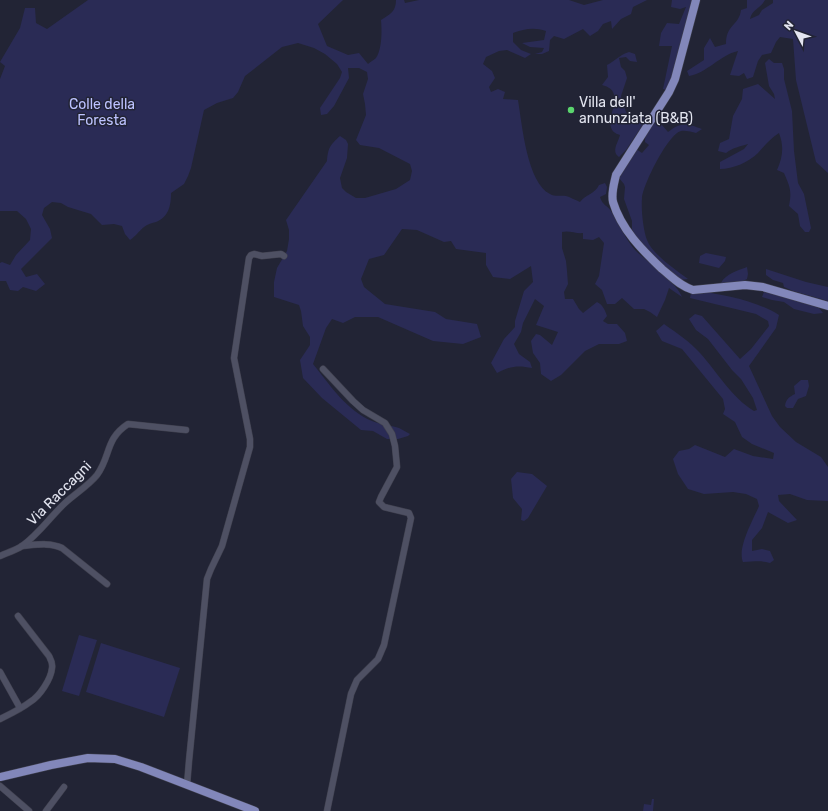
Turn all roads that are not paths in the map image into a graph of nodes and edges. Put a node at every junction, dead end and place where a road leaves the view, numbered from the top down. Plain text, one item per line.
1 (696, 0) edge
2 (284, 256) dead end
3 (828, 306) edge
4 (323, 369) dead end
5 (186, 430) dead end
6 (22, 546) junction
7 (0, 556) edge
8 (107, 584) dead end
9 (18, 616) dead end
10 (0, 672) edge
11 (20, 708) junction
12 (0, 719) edge
13 (0, 771) edge
14 (4, 776) edge
15 (187, 785) junction
16 (0, 786) edge
17 (64, 787) dead end
18 (30, 811) edge
19 (46, 811) edge
20 (255, 811) edge
21 (327, 811) edge

1 - 3 main road
2 - 15 street
4 - 21 street
5 - 6 street, Via Raccagni
6 - 7 street, Via Raccagni
6 - 8 street
9 - 11 street
10 - 11 street
11 - 12 street
13 - 14 main road
14 - 15 main road
15 - 20 main road
16 - 18 street
17 - 19 street

